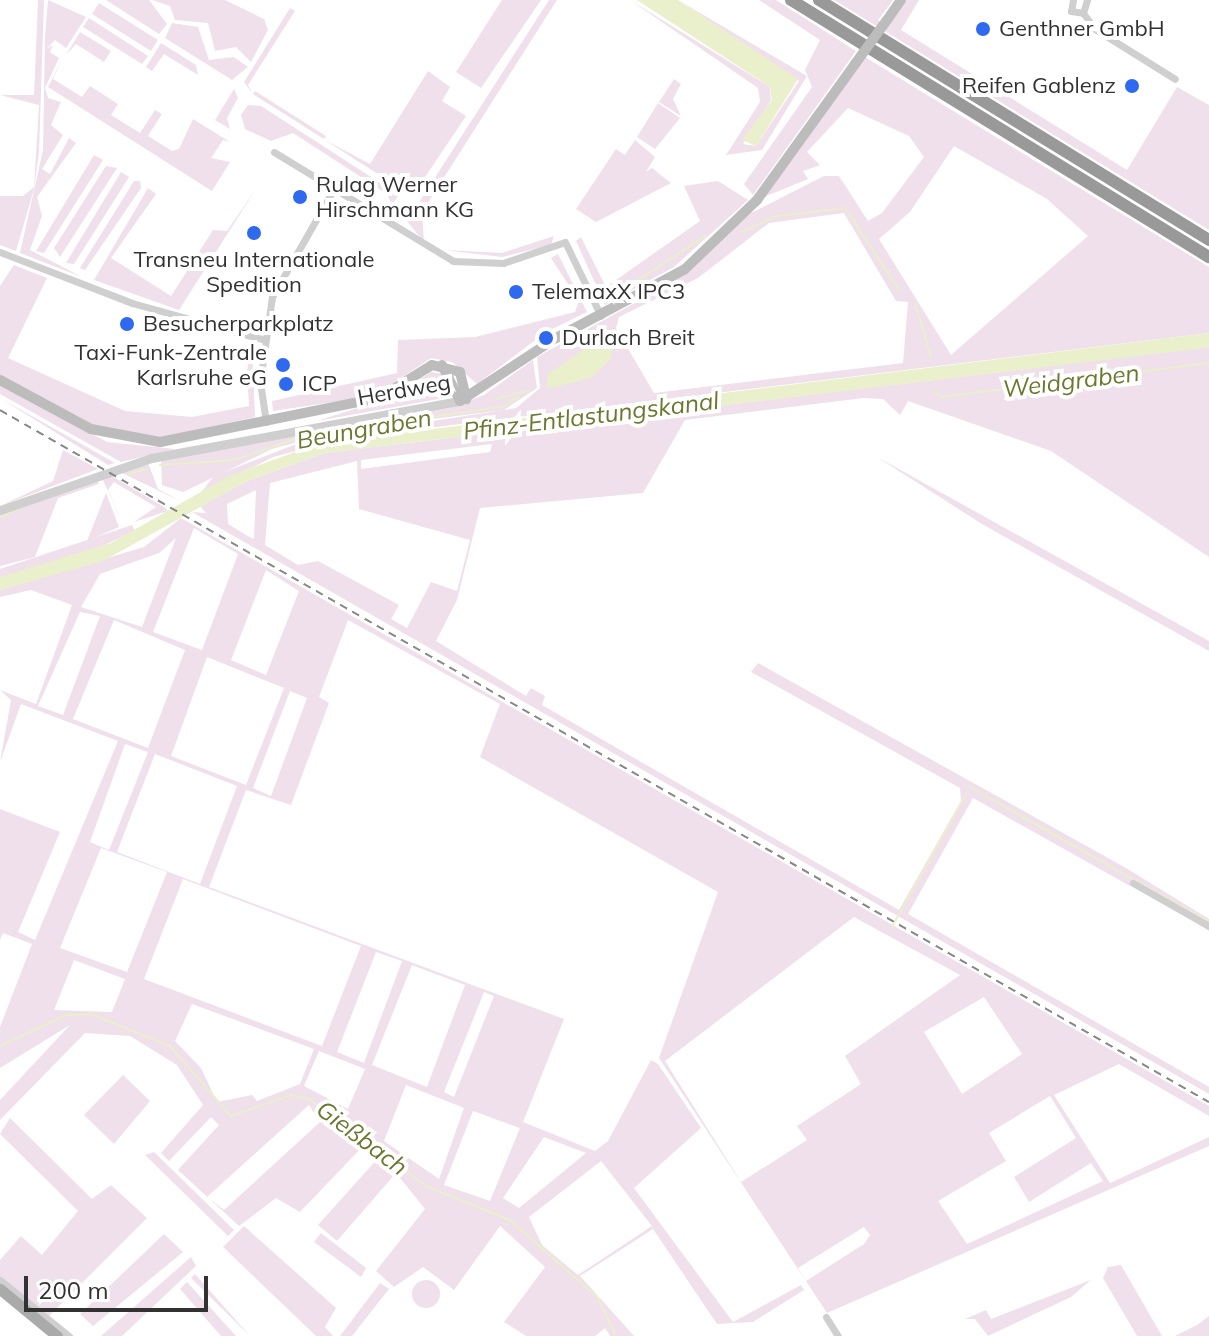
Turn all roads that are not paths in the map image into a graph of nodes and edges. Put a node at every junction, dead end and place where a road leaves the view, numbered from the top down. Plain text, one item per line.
1 (791, 0) edge
2 (819, 0) edge
3 (901, 0) edge
4 (1073, 0) edge
5 (1087, 0) edge
6 (1083, 13) junction
7 (1175, 79) dead end
8 (274, 152) dead end
9 (333, 190) junction
10 (1209, 240) edge
11 (0, 252) edge
12 (1209, 257) edge
13 (601, 316) junction
14 (265, 340) junction
15 (442, 365) junction
16 (464, 379) junction
17 (0, 380) edge
18 (488, 388) junction
19 (463, 400) junction
20 (267, 425) junction
21 (0, 510) edge
22 (1133, 883) dead end
23 (1209, 926) edge
24 (0, 1280) edge
25 (0, 1289) edge
26 (826, 1317) dead end
27 (57, 1336) edge
28 (69, 1336) edge
29 (838, 1336) edge

1 - 12 highway
2 - 10 highway
3 - 13 main road, Herdweg, bridge
4 - 6 street
5 - 6 street
6 - 7 street
8 - 9 street
9 - 13 street
9 - 14 street
11 - 14 street
13 - 18 main road, Herdweg
14 - 20 street
15 - 16 main road
15 - 19 main road
15 - 20 main road
16 - 18 main road
16 - 19 main road
17 - 20 main road
18 - 19 main road, Herdweg
19 - 21 street, Herdweg
22 - 23 street
24 - 28 street
25 - 27 main road
26 - 29 street

